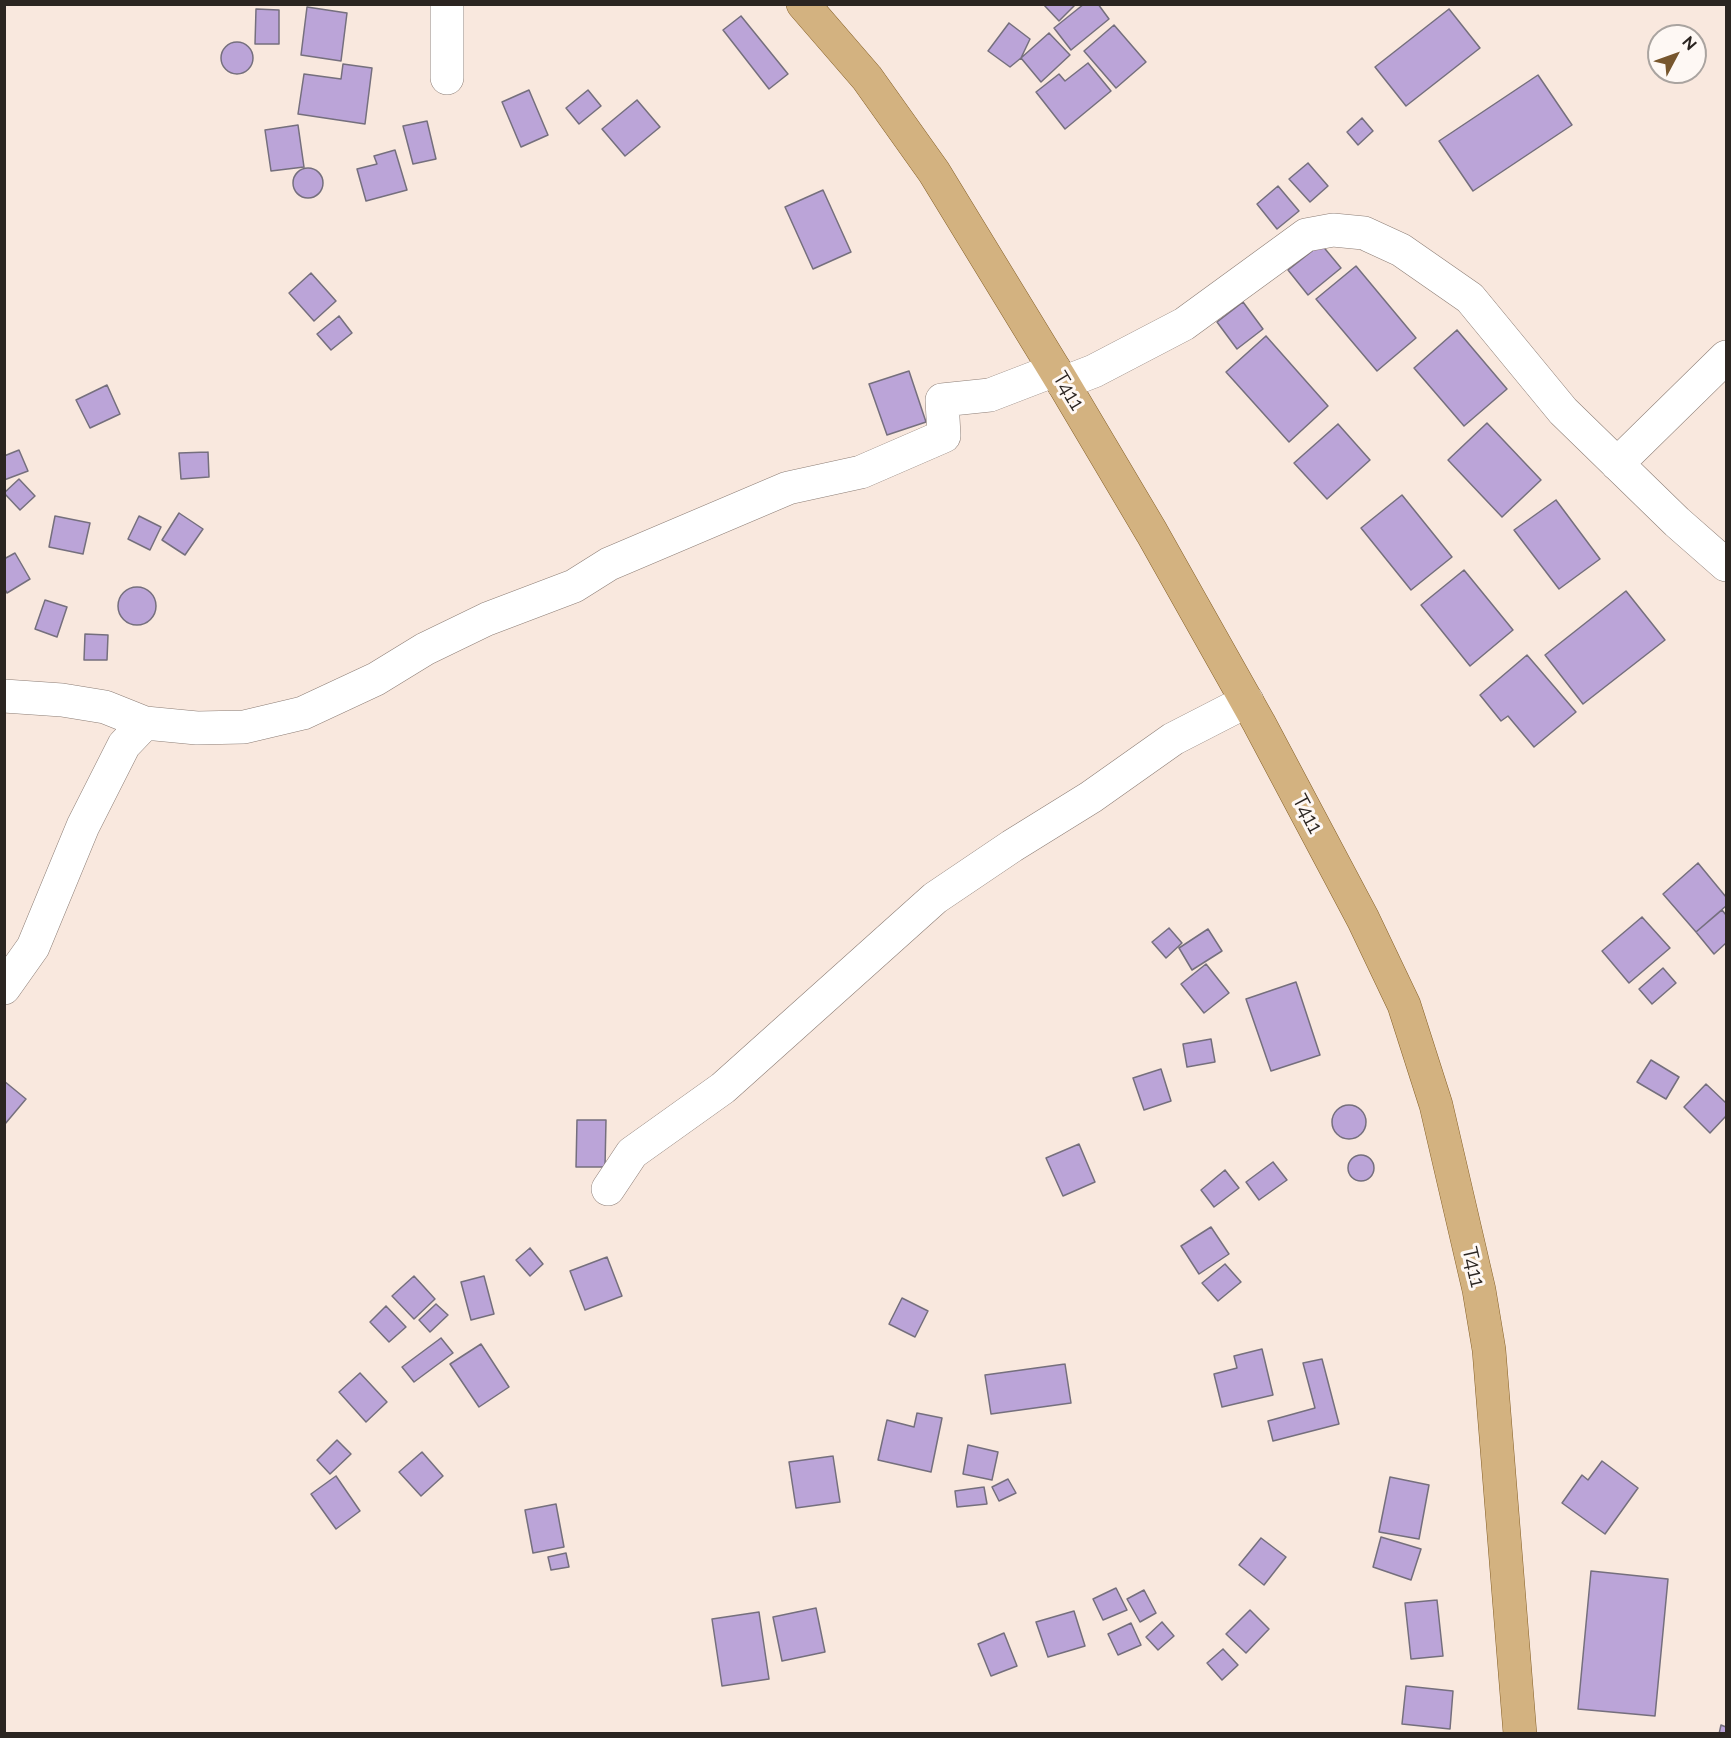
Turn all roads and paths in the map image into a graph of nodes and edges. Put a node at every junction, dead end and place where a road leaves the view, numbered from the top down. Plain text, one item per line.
1 (447, 4) edge
2 (803, 4) edge
3 (447, 78) dead end
4 (1726, 357) edge
5 (1059, 377) junction
6 (1617, 464) junction
7 (1726, 565) edge
8 (4, 696) edge
9 (1247, 701) junction
10 (145, 723) junction
11 (4, 988) edge
12 (608, 1190) dead end
13 (1520, 1734) edge

1 - 3 street
2 - 5 main road, T411 / T411
4 - 6 street
5 - 6 street
5 - 9 main road, T411 / T411
5 - 10 street
6 - 7 street
8 - 10 street
9 - 12 street
9 - 13 main road, T411 / T411
10 - 11 street

